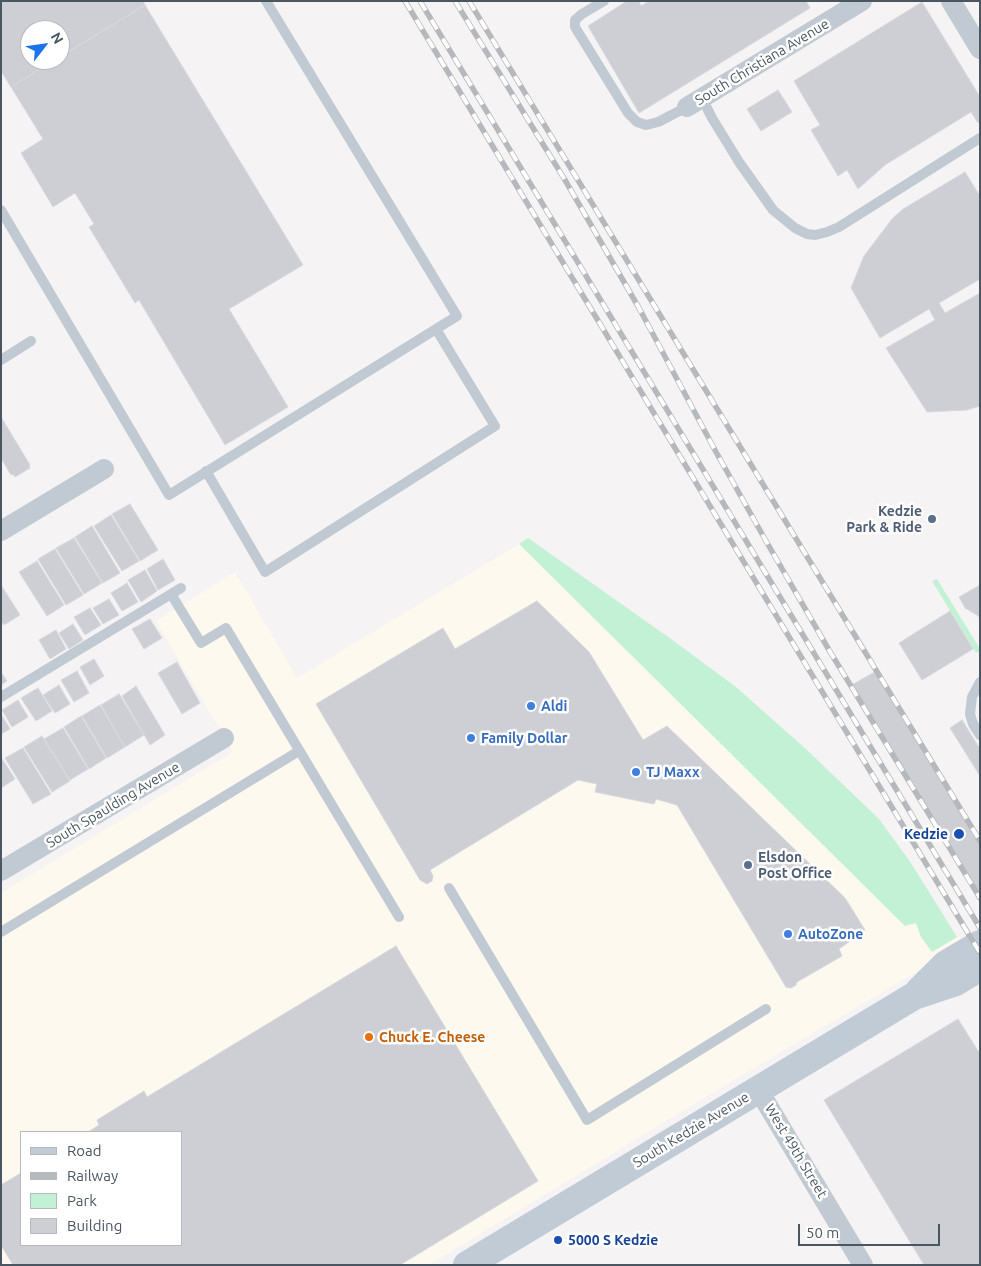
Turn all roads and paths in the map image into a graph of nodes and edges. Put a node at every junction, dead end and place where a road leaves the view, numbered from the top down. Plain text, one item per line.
1 (266, 1) edge
2 (604, 1) edge
3 (862, 1) edge
4 (952, 1) edge
5 (980, 49) edge
6 (694, 103) junction
7 (980, 138) edge
8 (1, 210) edge
9 (436, 329) junction
10 (31, 341) dead end
11 (1, 360) edge
12 (104, 469) dead end
13 (206, 472) junction
14 (1, 531) edge
15 (181, 588) dead end
16 (171, 594) junction
17 (980, 682) edge
18 (1, 697) edge
19 (980, 735) edge
20 (224, 738) dead end
21 (300, 751) junction
22 (1, 871) edge
23 (448, 888) dead end
24 (399, 918) dead end
25 (1, 932) edge
26 (980, 944) edge
27 (980, 967) edge
28 (914, 996) junction
29 (766, 1010) dead end
30 (758, 1089) junction
31 (467, 1265) edge
32 (863, 1265) edge

1 - 9 lane
2 - 6 lane
3 - 6 street, South Christiana Avenue
4 - 5 street
6 - 7 lane
8 - 13 lane
9 - 13 lane
9 - 13 lane
10 - 11 lane
12 - 14 street
15 - 16 lane
16 - 18 lane
16 - 21 lane
17 - 19 lane
20 - 22 street, South Spaulding Avenue
21 - 24 lane
21 - 25 lane
23 - 29 lane
26 - 28 main road, South Kedzie Avenue
27 - 28 main road, South Kedzie Avenue
28 - 30 main road, South Kedzie Avenue
30 - 31 main road, South Kedzie Avenue
30 - 32 street, West 49th Street

